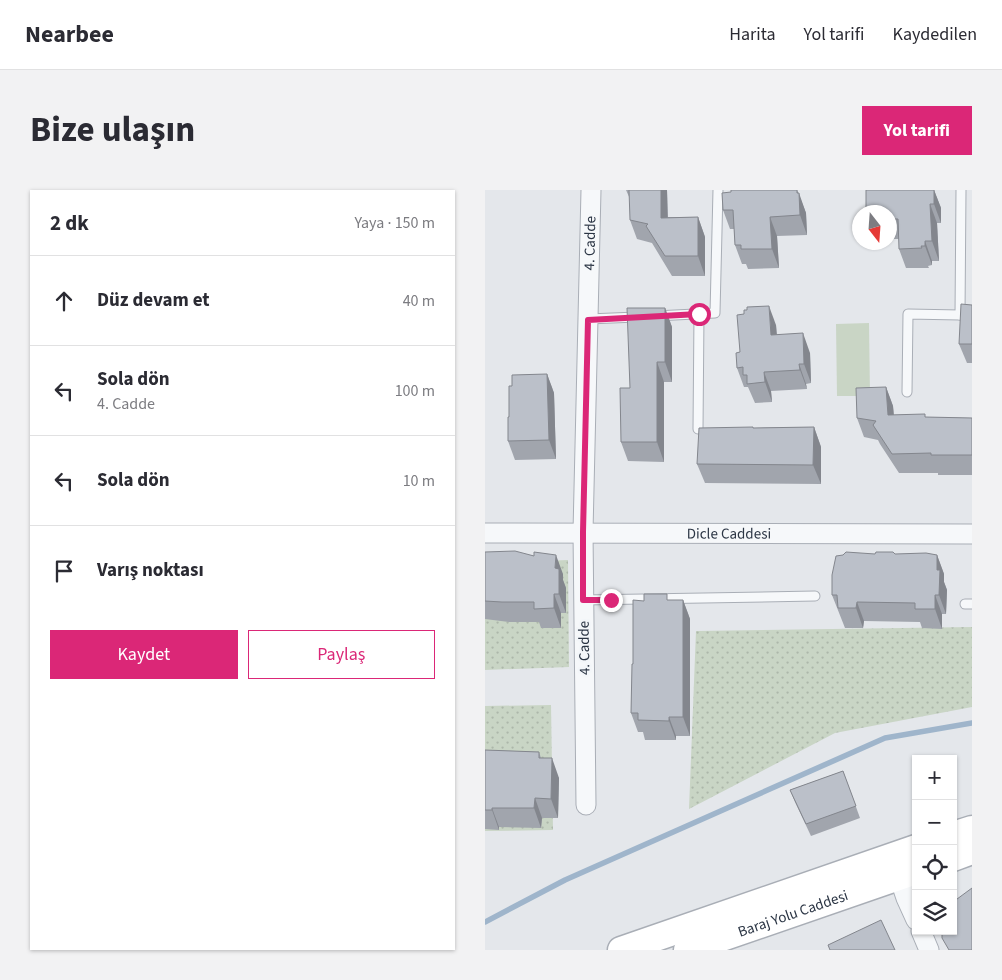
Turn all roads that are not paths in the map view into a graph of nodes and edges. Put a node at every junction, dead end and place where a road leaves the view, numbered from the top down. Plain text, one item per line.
1 (591, 190) edge
2 (718, 190) edge
3 (961, 190) edge
4 (699, 314) junction
5 (972, 314) edge
6 (960, 315) junction
7 (588, 320) junction
8 (907, 392) dead end
9 (698, 429) edge
10 (485, 532) edge
11 (583, 532) junction
12 (972, 534) edge
13 (815, 596) dead end
14 (583, 600) junction
15 (586, 805) dead end
16 (972, 829) edge
17 (957, 835) edge
18 (972, 852) edge
19 (912, 854) edge
20 (957, 857) edge
21 (902, 868) edge
22 (912, 912) edge
23 (923, 935) edge
24 (686, 945) edge
25 (621, 950) edge
26 (929, 950) edge

1 - 7 street, 4. Cadde
2 - 4 lane
3 - 6 lane
4 - 7 lane
4 - 9 lane
5 - 6 lane
6 - 8 lane
7 - 11 street, 4. Cadde
10 - 11 street, Dicle Caddesi
11 - 12 street, Dicle Caddesi
11 - 14 street, 4. Cadde
13 - 14 lane
14 - 15 street, 4. Cadde
16 - 17 street
18 - 20 street
19 - 21 street, Baraj Yolu Caddesi
21 - 22 street
21 - 24 street, Baraj Yolu Caddesi
23 - 26 street
24 - 25 street, Baraj Yolu Caddesi

